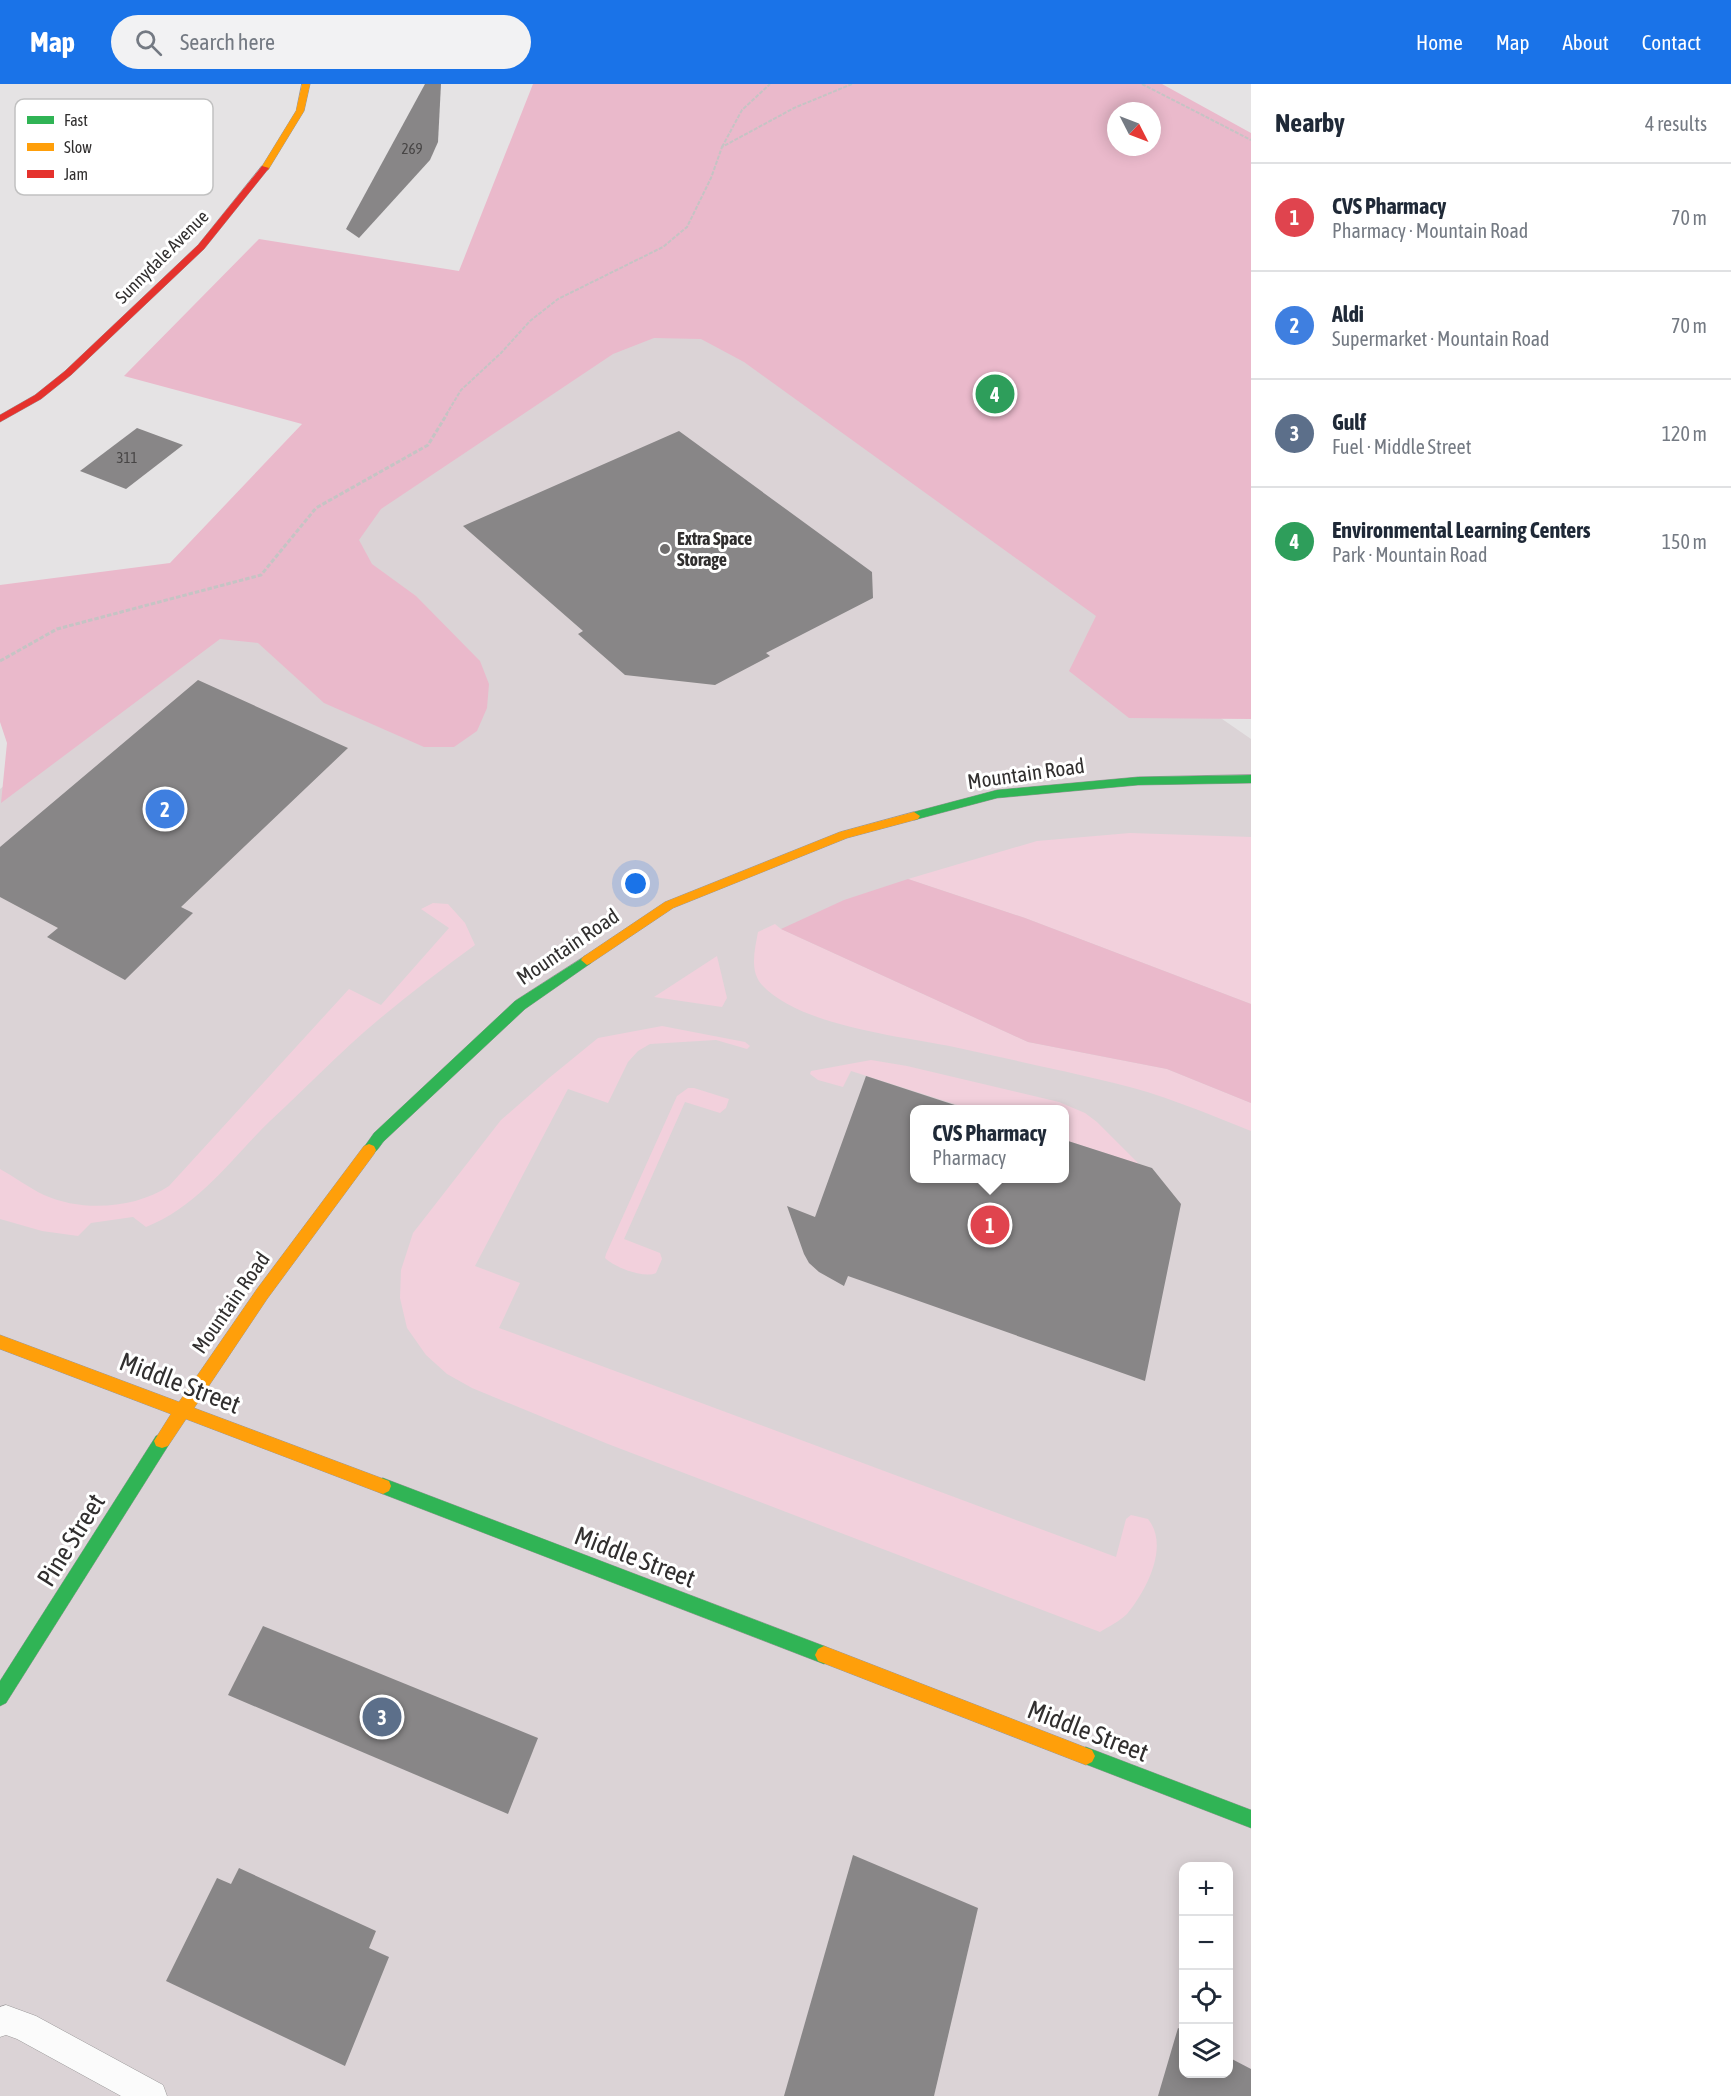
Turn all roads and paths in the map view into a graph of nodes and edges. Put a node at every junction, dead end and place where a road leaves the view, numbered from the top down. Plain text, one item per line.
1 (306, 84) edge
2 (770, 84) edge
3 (852, 84) edge
4 (1142, 84) edge
5 (1251, 140) edge
6 (722, 147) junction
7 (0, 419) edge
8 (0, 661) edge
9 (1251, 779) edge
10 (0, 1342) edge
11 (182, 1409) junction
12 (0, 1697) edge
13 (1251, 1819) edge
14 (0, 2022) edge
15 (152, 2096) edge

1 - 7 main road, Sunnydale Avenue
2 - 6 path
3 - 6 path
4 - 5 path
6 - 8 path
9 - 11 main road, Mountain Road
10 - 11 main road, Middle Street
11 - 12 main road, Pine Street
11 - 13 main road, Middle Street
14 - 15 lane

